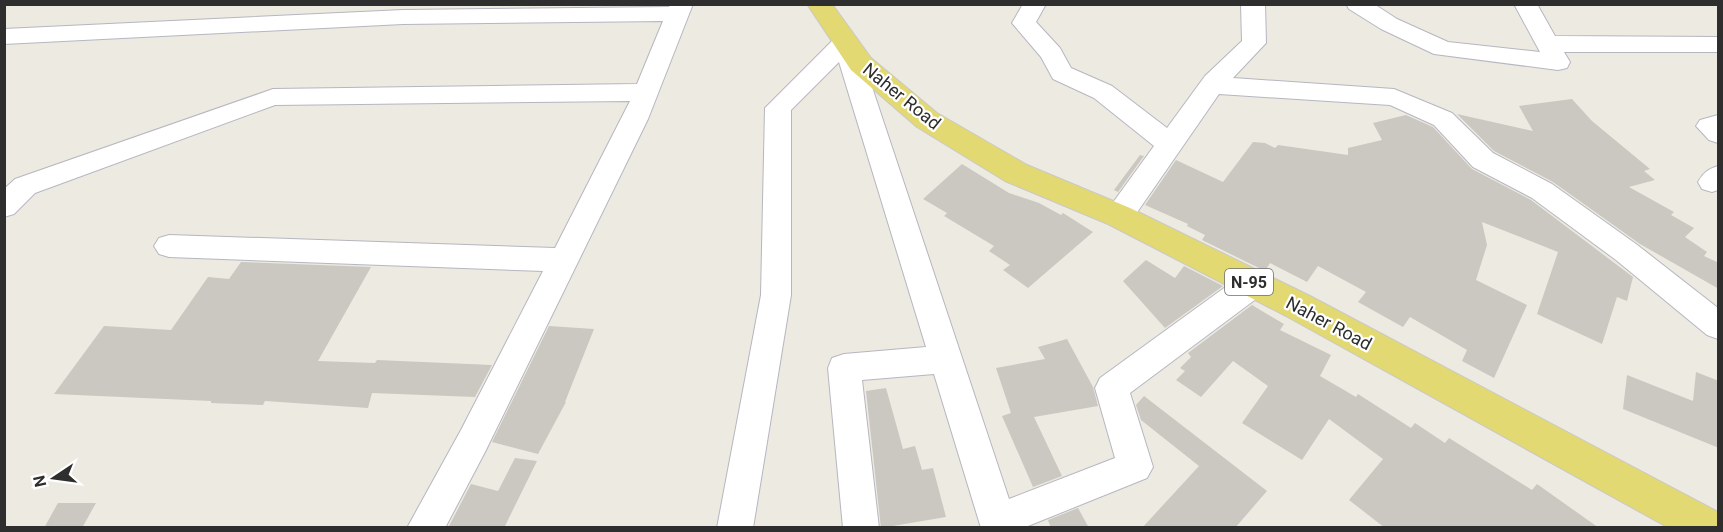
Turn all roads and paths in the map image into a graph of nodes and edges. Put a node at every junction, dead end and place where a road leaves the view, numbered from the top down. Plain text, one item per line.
1 (819, 4) edge
2 (1035, 4) edge
3 (1253, 4) edge
4 (1357, 4) edge
5 (1525, 4) edge
6 (680, 9) edge
7 (4, 37) edge
8 (845, 42) junction
9 (1548, 44) junction
10 (1719, 45) edge
11 (1212, 85) junction
12 (646, 92) junction
13 (1719, 124) edge
14 (1719, 134) edge
15 (1170, 144) junction
16 (4, 207) edge
17 (1119, 216) junction
18 (169, 246) dead end
19 (565, 260) junction
20 (1253, 284) junction
21 (1719, 326) edge
22 (946, 358) junction
23 (999, 524) edge
24 (424, 528) edge
25 (735, 528) edge
26 (861, 528) edge
27 (1709, 528) edge

1 - 8 main road, Naher Road / N-95
2 - 15 street
3 - 11 street
4 - 9 street
5 - 9 street
6 - 7 street
6 - 12 street
8 - 17 main road, Naher Road / N-95
8 - 22 street
8 - 25 street
9 - 10 street
11 - 15 street
11 - 21 street
12 - 16 street
12 - 19 street
13 - 14 street
15 - 17 street
17 - 20 main road, Naher Road / N-95
18 - 19 street
19 - 24 street
20 - 23 street
20 - 27 main road, Naher Road / N-95
22 - 23 street
22 - 26 street

